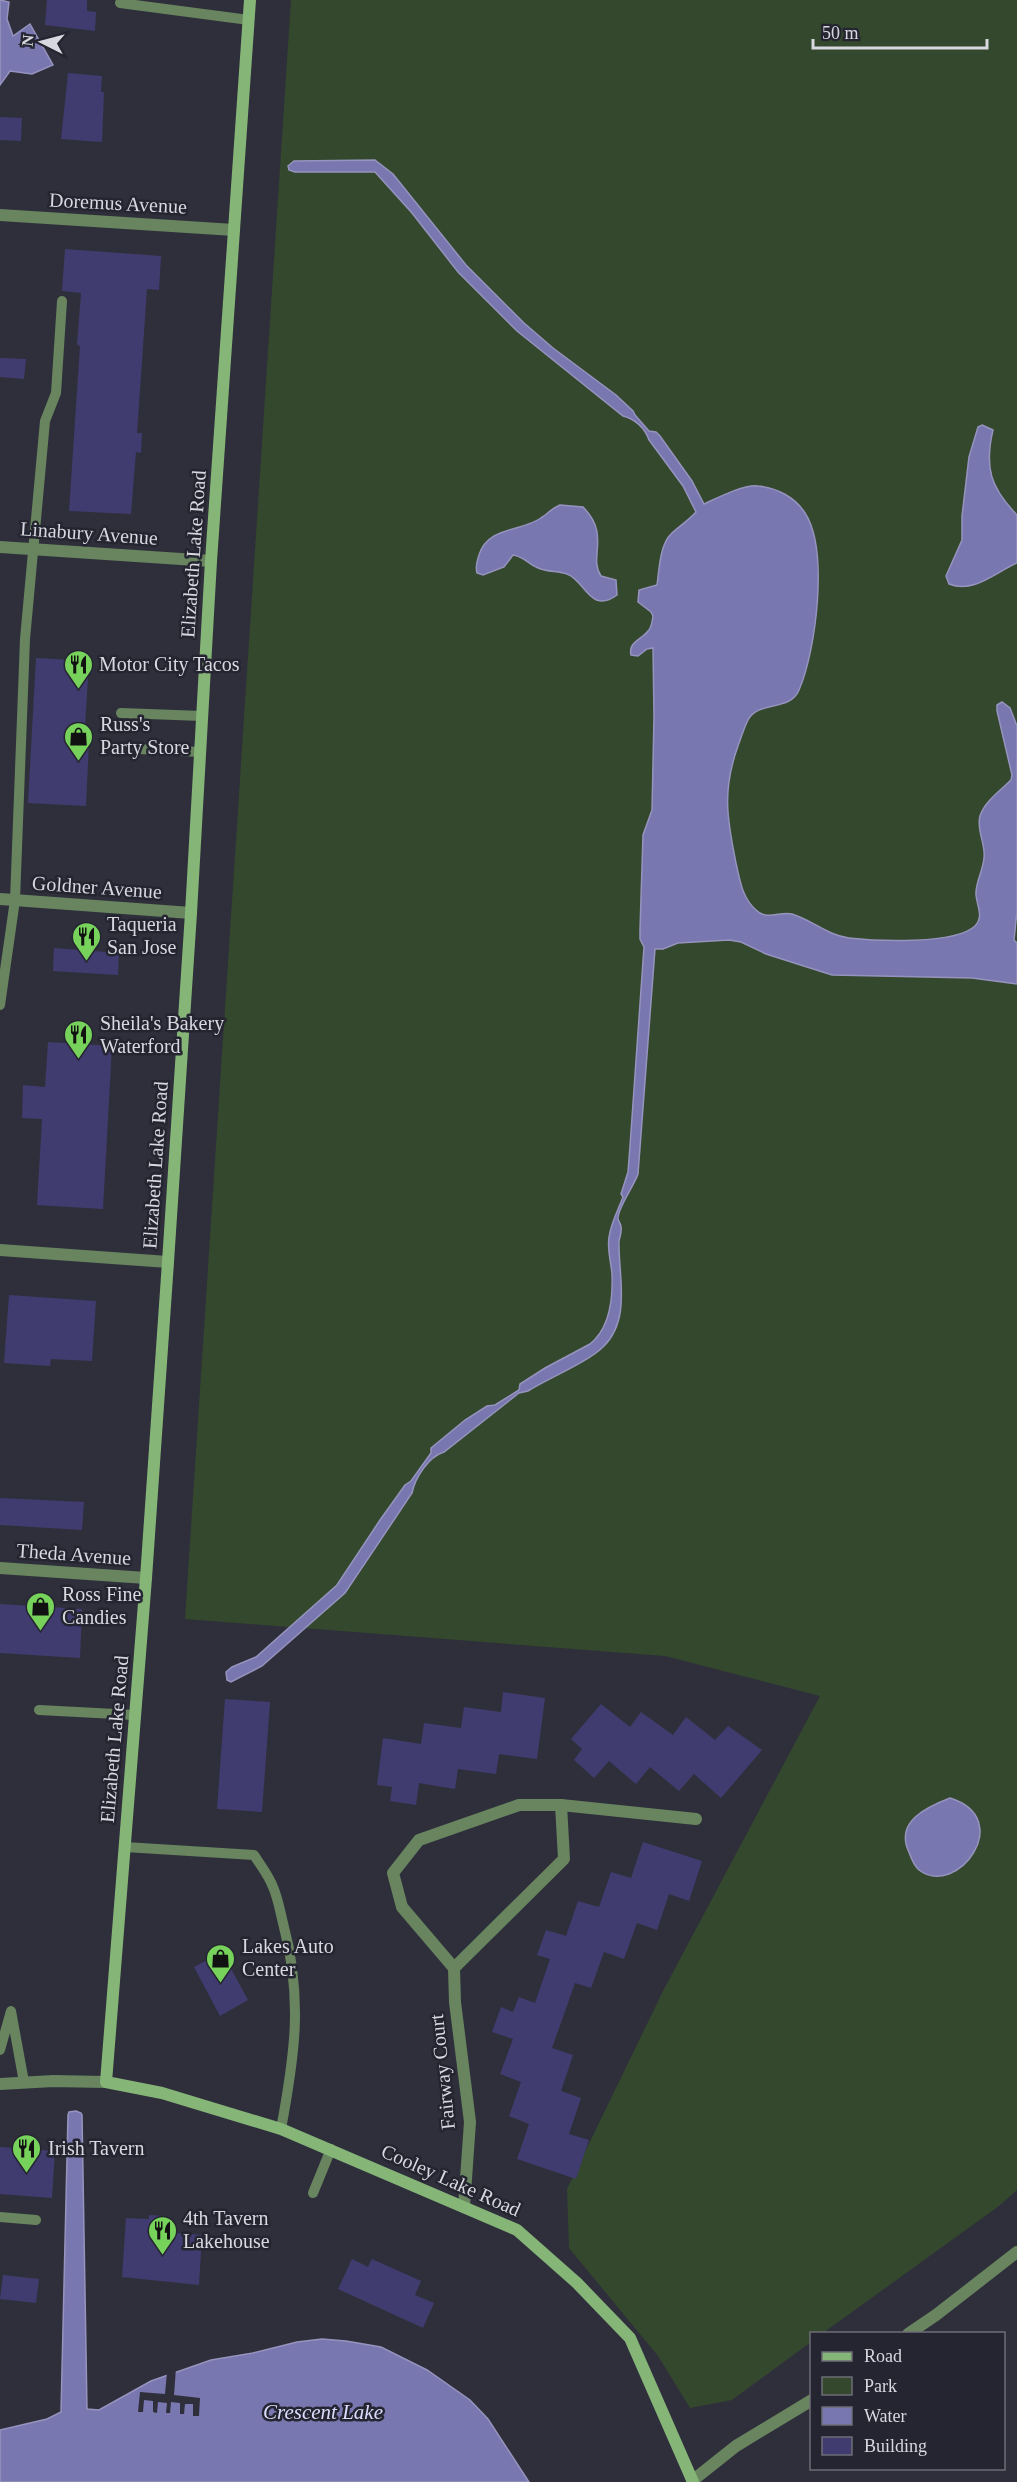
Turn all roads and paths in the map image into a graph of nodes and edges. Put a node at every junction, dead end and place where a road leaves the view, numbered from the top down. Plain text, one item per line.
1 (250, 0) edge
2 (120, 3) dead end
3 (249, 20) junction
4 (0, 215) edge
5 (234, 230) junction
6 (62, 301) dead end
7 (0, 547) edge
8 (34, 549) junction
9 (211, 561) junction
10 (121, 713) dead end
11 (202, 716) junction
12 (119, 748) dead end
13 (201, 752) junction
14 (0, 899) edge
15 (15, 900) junction
16 (191, 913) junction
17 (0, 1005) edge
18 (0, 1250) edge
19 (168, 1262) junction
20 (0, 1568) edge
21 (146, 1578) junction
22 (39, 1710) dead end
23 (135, 1715) junction
24 (561, 1805) junction
25 (696, 1819) dead end
26 (125, 1848) junction
27 (454, 1968) junction
28 (0, 2050) edge
29 (24, 2082) junction
30 (106, 2082) junction
31 (0, 2084) edge
32 (281, 2129) junction
33 (331, 2149) junction
34 (313, 2193) dead end
35 (464, 2207) junction
36 (0, 2217) edge
37 (36, 2220) dead end
38 (1017, 2252) edge
39 (911, 2332) edge
40 (810, 2401) edge
41 (693, 2481) edge

1 - 3 main road, Elizabeth Lake Road
2 - 3 lane
3 - 5 main road, Elizabeth Lake Road
4 - 5 street, Doremus Avenue
5 - 9 main road, Elizabeth Lake Road
6 - 8 lane
7 - 8 street, Linabury Avenue
8 - 9 street, Linabury Avenue
8 - 15 lane
9 - 11 main road, Elizabeth Lake Road
10 - 11 lane
11 - 13 main road, Elizabeth Lake Road
12 - 13 lane
13 - 16 main road, Elizabeth Lake Road
14 - 15 street, Goldner Avenue
15 - 16 street, Goldner Avenue
15 - 17 lane
16 - 19 main road, Elizabeth Lake Road
18 - 19 street
19 - 21 main road, Elizabeth Lake Road
20 - 21 street, Theda Avenue
21 - 23 main road, Elizabeth Lake Road
22 - 23 lane
23 - 26 main road, Elizabeth Lake Road
24 - 25 street
24 - 27 street
24 - 27 street
26 - 30 main road, Elizabeth Lake Road
26 - 32 lane
27 - 35 street, Fairway Court
28 - 29 lane
29 - 30 street
29 - 31 street
30 - 32 main road, Cooley Lake Road
32 - 33 main road, Cooley Lake Road
33 - 34 lane
33 - 35 main road, Cooley Lake Road
35 - 41 main road, Cooley Lake Road
36 - 37 lane
38 - 39 street
40 - 41 street

